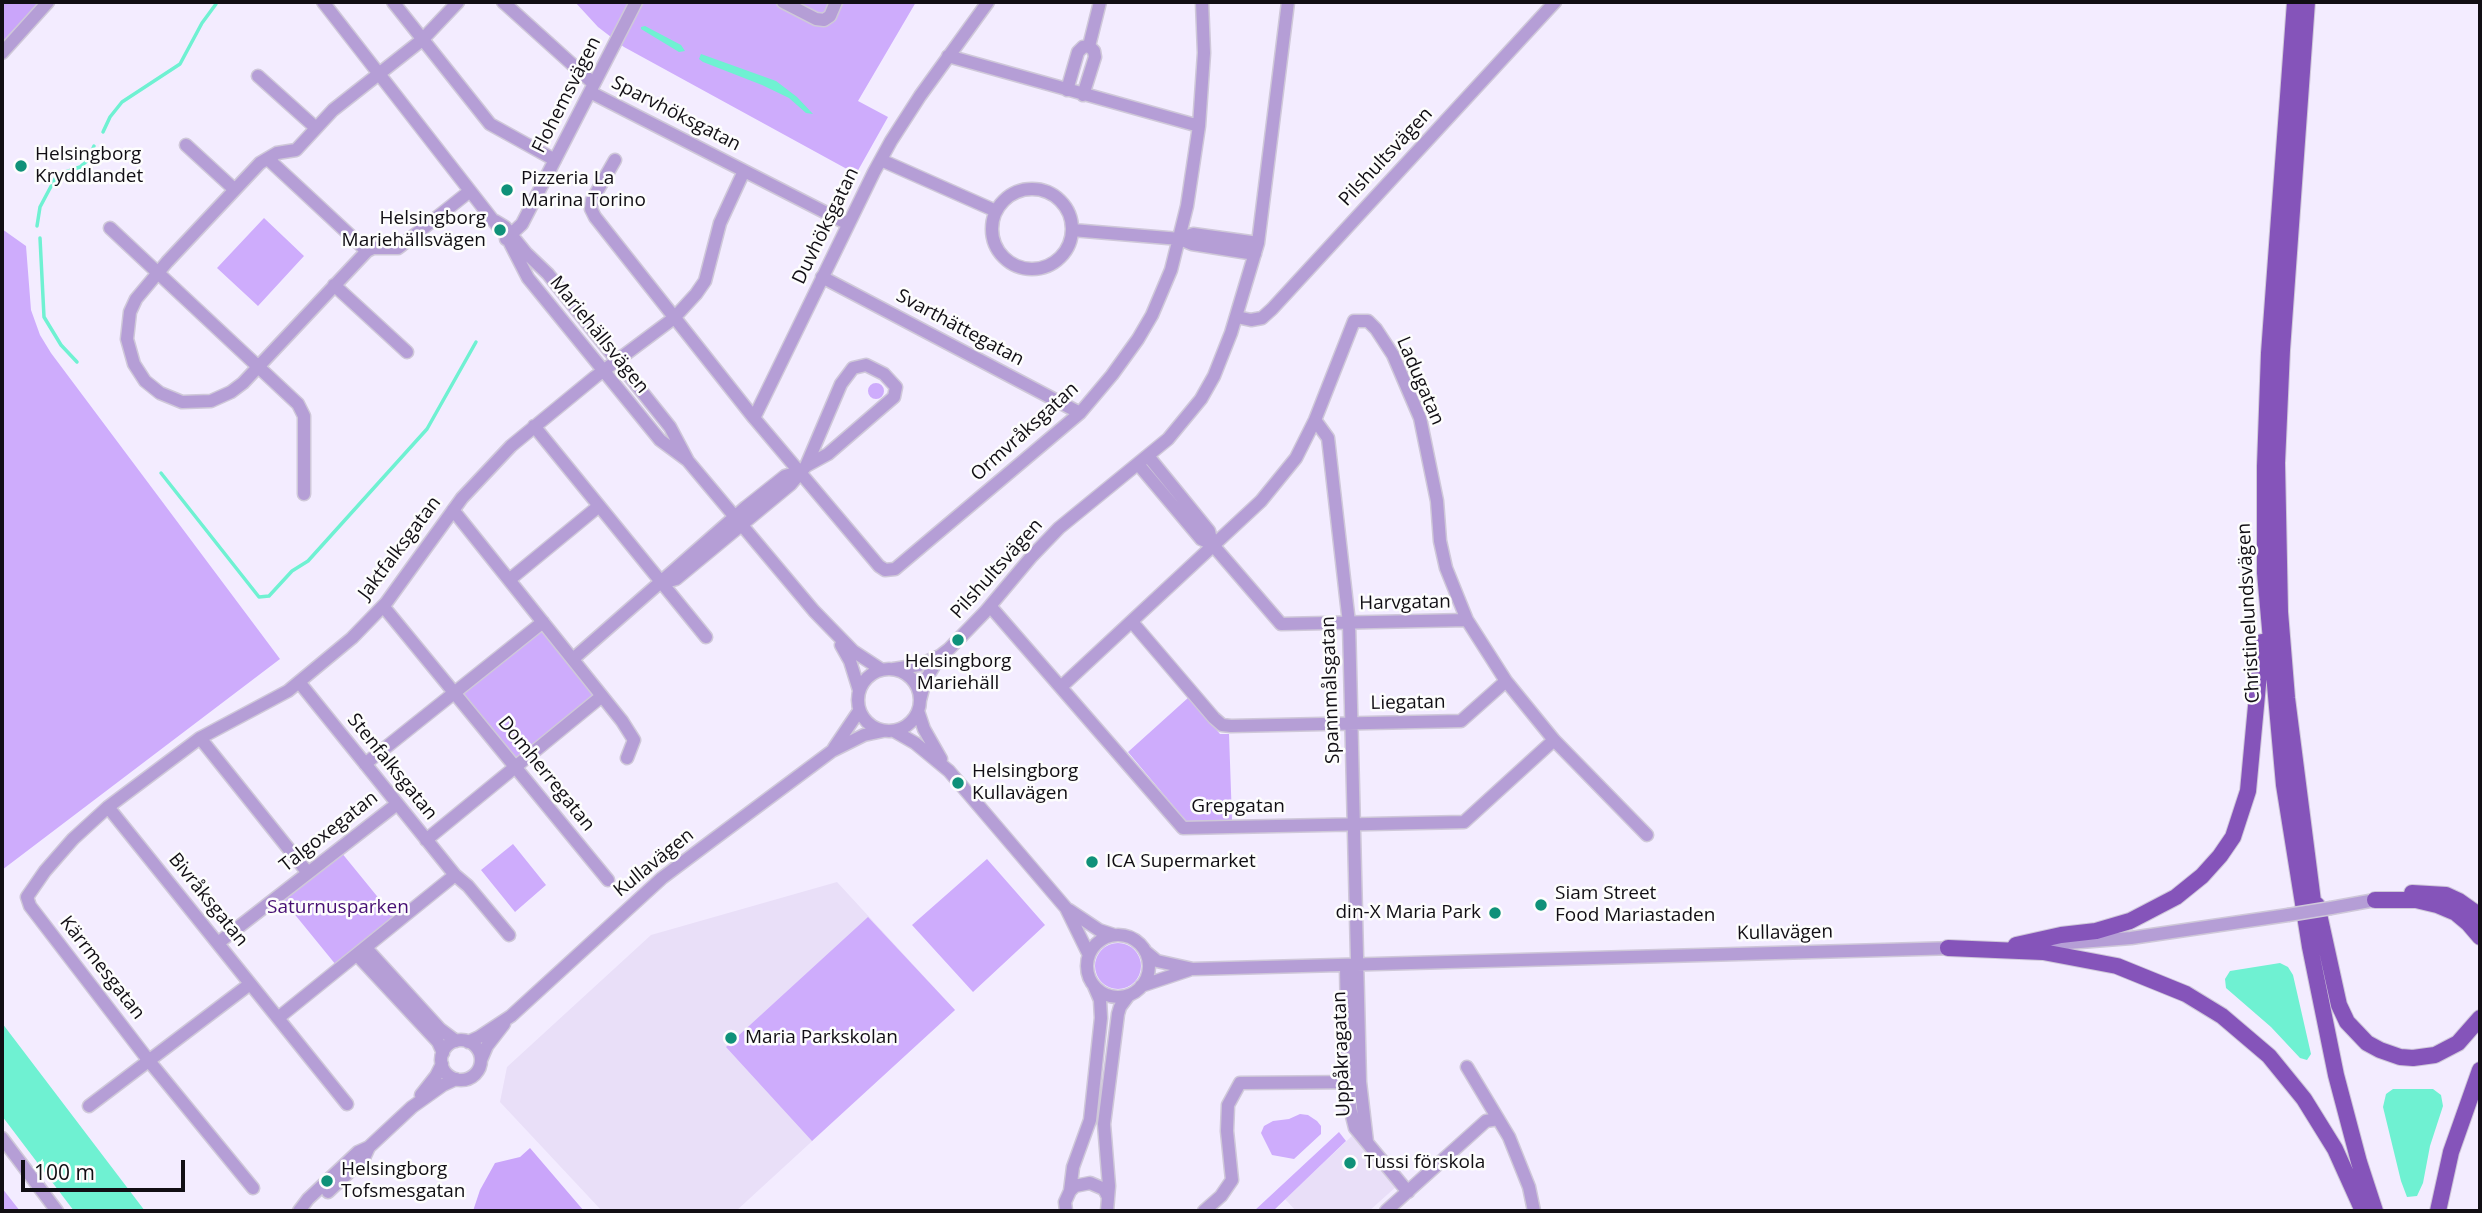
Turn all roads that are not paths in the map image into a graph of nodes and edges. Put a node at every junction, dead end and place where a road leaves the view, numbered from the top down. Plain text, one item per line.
1 (48, 2) edge
2 (323, 2) edge
3 (393, 2) edge
4 (458, 2) edge
5 (503, 2) edge
6 (636, 2) edge
7 (783, 2) edge
8 (836, 2) edge
9 (988, 2) edge
10 (1100, 2) edge
11 (1202, 2) edge
12 (1288, 2) edge
13 (1555, 2) edge
14 (2295, 2) edge
15 (2307, 2) edge
16 (422, 40) junction
17 (1089, 46) junction
18 (2, 52) edge
19 (948, 56) junction
20 (379, 75) junction
21 (258, 76) dead end
22 (592, 88) junction
23 (1067, 90) junction
24 (1083, 94) junction
25 (1199, 126) junction
26 (316, 128) junction
27 (186, 145) dead end
28 (268, 159) junction
29 (555, 160) junction
30 (615, 160) dead end
31 (881, 160) junction
32 (744, 171) junction
33 (234, 189) junction
34 (470, 191) junction
35 (996, 211) junction
36 (848, 224) junction
37 (110, 228) dead end
38 (1072, 230) junction
39 (509, 237) junction
40 (1180, 239) junction
41 (1257, 248) junction
42 (367, 251) junction
43 (157, 274) junction
44 (822, 277) junction
45 (334, 285) junction
46 (674, 317) junction
47 (1237, 317) junction
48 (407, 352) dead end
49 (616, 361) junction
50 (257, 368) junction
51 (603, 371) junction
52 (1080, 413) junction
53 (754, 418) junction
54 (1315, 420) junction
55 (534, 426) junction
56 (1143, 460) junction
57 (688, 461) junction
58 (802, 469) junction
59 (304, 494) dead end
60 (599, 506) junction
61 (453, 510) junction
62 (738, 521) junction
63 (1212, 544) junction
64 (2265, 573) junction
65 (509, 580) junction
66 (662, 583) junction
67 (383, 606) junction
68 (990, 606) junction
69 (1467, 620) junction
70 (543, 622) junction
71 (1132, 622) junction
72 (1349, 623) junction
73 (706, 637) dead end
74 (838, 638) junction
75 (940, 656) junction
76 (573, 659) junction
77 (888, 669) junction
78 (1506, 681) junction
79 (299, 682) junction
80 (1062, 686) junction
81 (859, 690) junction
82 (455, 693) junction
83 (602, 696) junction
84 (919, 706) junction
85 (859, 711) junction
86 (1352, 724) junction
87 (888, 731) junction
88 (200, 738) junction
89 (1555, 740) junction
90 (832, 751) junction
91 (627, 758) dead end
92 (365, 764) junction
93 (515, 767) junction
94 (948, 771) junction
95 (397, 804) junction
96 (108, 807) junction
97 (1353, 826) junction
98 (1647, 835) dead end
99 (426, 840) junction
100 (2309, 865) junction
101 (308, 873) junction
102 (454, 875) junction
103 (608, 880) dead end
104 (27, 897) joint
105 (2375, 900) junction
106 (1066, 908) junction
107 (2480, 916) edge
108 (509, 935) dead end
109 (1114, 935) junction
110 (2480, 937) edge
111 (218, 943) junction
112 (2007, 947) junction
113 (1948, 948) junction
114 (1145, 951) junction
115 (362, 952) junction
116 (1089, 955) junction
117 (1352, 964) junction
118 (1192, 969) junction
119 (250, 984) junction
120 (1094, 986) junction
121 (1141, 986) junction
122 (1129, 995) junction
123 (510, 1016) junction
124 (278, 1018) junction
125 (2480, 1018) edge
126 (462, 1041) junction
127 (442, 1058) junction
128 (481, 1060) junction
129 (149, 1061) junction
130 (1467, 1067) dead end
131 (2480, 1070) edge
132 (456, 1079) junction
133 (1354, 1082) junction
134 (347, 1104) dead end
135 (89, 1106) dead end
136 (412, 1107) junction
137 (1498, 1119) junction
138 (2, 1138) edge
139 (253, 1188) dead end
140 (1070, 1191) junction
141 (1408, 1192) junction
142 (1108, 1197) junction
143 (57, 1211) edge
144 (301, 1211) edge
145 (1066, 1211) edge
146 (1107, 1211) edge
147 (1204, 1211) edge
148 (1386, 1211) edge
149 (1534, 1211) edge
150 (2363, 1211) edge
151 (2375, 1211) edge
152 (2386, 1211) edge
153 (2438, 1211) edge

1 - 18 street
2 - 20 street, Mariehällsvägen
3 - 16 street
4 - 16 street
5 - 22 street, Sparvhöksgatan
6 - 22 street, Flohemsvägen
7 - 8 street
9 - 19 street, Duvhöksgatan
10 - 17 street
11 - 25 street, Ormvråksgatan
12 - 41 street, Pilshultsvägen
13 - 47 street, Pilshultsvägen
14 - 64 main road, Christinelundsvägen
15 - 100 main road, Christinelundsvägen
16 - 20 street
16 - 29 street
17 - 23 street
17 - 24 street
19 - 23 street
19 - 31 street, Duvhöksgatan
20 - 26 street
20 - 34 street, Mariehällsvägen
21 - 26 street
22 - 29 street, Flohemsvägen
22 - 32 street, Sparvhöksgatan
23 - 24 street
24 - 25 street
25 - 40 street, Ormvråksgatan
26 - 28 street
27 - 33 street
28 - 33 street
28 - 42 street
29 - 39 street, Flohemsvägen
30 - 46 street
31 - 35 street
31 - 36 street, Duvhöksgatan
32 - 36 street, Sparvhöksgatan
32 - 46 street, Sparvhöksgatan
33 - 43 street
34 - 39 street, Mariehällsvägen
34 - 42 street
35 - 38 street
35 - 38 street
36 - 44 street, Duvhöksgatan
37 - 43 street
38 - 40 street
39 - 49 street, Mariehällsvägen
39 - 51 street, Mariehällsvägen
40 - 41 street
40 - 52 street, Ormvråksgatan
41 - 47 street, Pilshultsvägen
42 - 45 street
43 - 50 street
43 - 50 street
44 - 52 street, Svarthättegatan
44 - 53 street, Duvhöksgatan
45 - 48 street
45 - 50 street
46 - 49 street, Sparvhöksgatan
46 - 53 street
47 - 56 street, Pilshultsvägen
49 - 51 street, Jaktfalksgatan
49 - 57 street, Mariehällsvägen
50 - 59 street
51 - 55 street, Jaktfalksgatan
51 - 57 street, Mariehällsvägen
52 - 58 street, Ormvråksgatan
53 - 58 street
54 - 63 street, Ladugatan
54 - 69 street, Ladugatan
54 - 72 street, Spannmålsgatan
55 - 60 street
55 - 61 street, Jaktfalksgatan
56 - 63 street, Harvgatan
56 - 68 street, Pilshultsvägen
57 - 62 street, Mariehällsvägen
58 - 58 street
58 - 62 street
60 - 65 street
60 - 66 street
61 - 65 street
61 - 67 street, Jaktfalksgatan
62 - 66 street
62 - 74 street, Mariehällsvägen
63 - 71 street, Ladugatan
63 - 72 street, Harvgatan
64 - 112 main road
64 - 151 main road, Christinelundsvägen
65 - 70 street
66 - 73 street
66 - 76 street
67 - 79 street, Jaktfalksgatan
67 - 82 street, Domherregatan
68 - 75 street, Pilshultsvägen
68 - 80 street, Grepgatan
69 - 72 street, Harvgatan
69 - 78 street, Ladugatan
70 - 76 street
70 - 82 street
71 - 80 street, Ladugatan
71 - 86 street, Liegatan
72 - 86 street, Spannmålsgatan
74 - 77 street, Mariehällsvägen
74 - 81 street, Mariehällsvägen
75 - 77 street, Pilshultsvägen
75 - 84 street, Pilshultsvägen
76 - 83 street
77 - 81 street
77 - 84 street
78 - 86 street, Liegatan
78 - 89 street, Ladugatan
79 - 88 street, Jaktfalksgatan
79 - 92 street, Stenfalksgatan
80 - 97 street, Grepgatan
81 - 85 street
82 - 92 street
82 - 93 street, Domherregatan
83 - 91 street
83 - 93 street
84 - 87 street
84 - 94 street, Kullavägen
85 - 87 street
85 - 90 street, Kullavägen
86 - 97 street, Spannmålsgatan
87 - 90 street, Kullavägen
87 - 94 street, Kullavägen
88 - 96 street, Jaktfalksgatan
88 - 101 street
89 - 97 street, Grepgatan
89 - 98 street, Ladugatan
90 - 123 street, Kullavägen
92 - 95 street, Stenfalksgatan
93 - 99 street
93 - 103 street, Domherregatan
94 - 106 street, Kullavägen
95 - 99 street, Stenfalksgatan
95 - 101 street, Talgoxegatan
96 - 104 street, Jaktfalksgatan
96 - 111 street, Bivråksgatan
97 - 117 street, Spannmålsgatan
99 - 102 street, Stenfalksgatan
100 - 125 main road
100 - 152 main road, Christinelundsvägen
101 - 111 street, Talgoxegatan
102 - 108 street, Stenfalksgatan
102 - 115 street
104 - 129 street, Kärrmesgatan
105 - 107 main road
105 - 110 main road
105 - 112 street, Kullavägen, bridge
106 - 109 street, Kullavägen
106 - 116 street, Kullavägen
109 - 114 street, Kullavägen
109 - 116 street
111 - 119 street, Bivråksgatan
112 - 113 street, Kullavägen
113 - 117 street, Kullavägen
113 - 150 main road
114 - 118 street, Kullavägen
114 - 121 street
115 - 124 street
115 - 126 street
115 - 127 street
116 - 120 street, Kullavägen
117 - 118 street, Kullavägen
117 - 133 street, Uppåkragatan
118 - 121 street, Kullavägen
119 - 124 street, Bivråksgatan
119 - 129 street
120 - 122 street
120 - 140 street, Kullavägen
121 - 122 street, Kullavägen
122 - 142 street
123 - 126 street, Kullavägen
123 - 128 street, Kullavägen
124 - 134 street, Bivråksgatan
126 - 127 street, Kullavägen
126 - 128 street
127 - 132 street
127 - 136 street, Kullavägen
128 - 132 street, Kullavägen
129 - 135 street
129 - 139 street, Kärrmesgatan
130 - 137 street
131 - 153 main road
132 - 136 street, Kullavägen
133 - 141 street, Uppåkragatan
133 - 147 street
136 - 144 street, Kullavägen
137 - 141 street
137 - 149 street
138 - 143 street
140 - 142 street
140 - 145 street, Kullavägen
141 - 148 street
142 - 146 street

